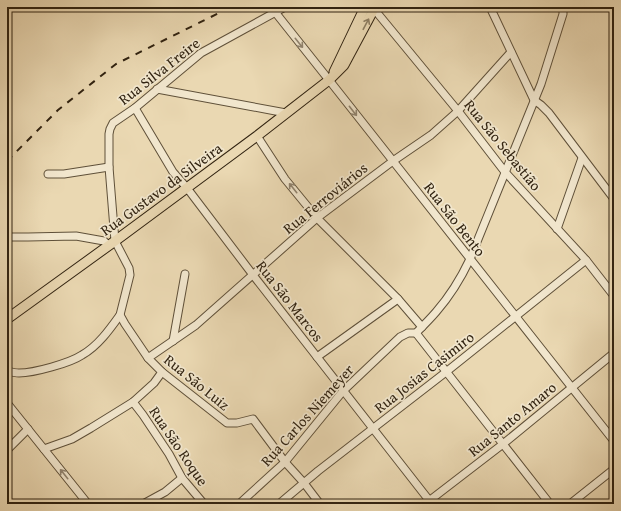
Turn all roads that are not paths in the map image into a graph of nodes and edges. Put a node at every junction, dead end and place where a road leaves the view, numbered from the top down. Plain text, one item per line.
1 (285, 7) edge
2 (490, 7) edge
3 (558, 7) edge
4 (371, 8) edge
5 (563, 10) edge
6 (275, 12) junction
7 (511, 52) junction
8 (329, 80) junction
9 (157, 89) junction
10 (534, 100) junction
11 (135, 108) junction
12 (458, 111) junction
13 (286, 113) junction
14 (257, 136) junction
15 (582, 158) junction
16 (392, 161) junction
17 (109, 167) junction
18 (505, 172) junction
19 (48, 174) dead end
20 (187, 188) junction
21 (614, 199) edge
22 (317, 218) junction
23 (557, 229) junction
24 (7, 236) edge
25 (112, 243) junction
26 (470, 259) junction
27 (586, 260) junction
28 (185, 274) dead end
29 (254, 275) junction
30 (614, 296) edge
31 (398, 299) junction
32 (120, 314) junction
33 (515, 316) junction
34 (7, 319) edge
35 (422, 327) junction
36 (416, 332) junction
37 (173, 341) junction
38 (614, 352) edge
39 (317, 357) junction
40 (148, 358) junction
41 (7, 371) edge
42 (162, 372) junction
43 (446, 372) junction
44 (572, 387) junction
45 (343, 391) junction
46 (133, 402) junction
47 (7, 403) edge
48 (373, 428) junction
49 (28, 429) junction
50 (614, 441) edge
51 (503, 444) junction
52 (7, 450) edge
53 (44, 450) junction
54 (285, 462) junction
55 (614, 469) edge
56 (182, 478) junction
57 (304, 483) junction
58 (429, 503) edge
59 (88, 504) edge
60 (144, 504) edge
61 (204, 504) edge
62 (239, 504) edge
63 (279, 504) edge
64 (320, 504) edge
65 (550, 504) edge
66 (570, 504) edge

1 - 6 street, Rua Silva Freire
2 - 7 street
3 - 5 street
4 - 8 main road, Rua Gustavo da Silveira
4 - 12 street, Rua São Sebastião
5 - 10 street, Rua Carlos Niemeyer
6 -> 8 street, Rua São Bento
6 - 9 street, Rua Silva Freire
7 - 10 street
7 - 12 street, Rua Ferroviários
8 - 13 main road, Rua Gustavo da Silveira
8 -> 16 street, Rua São Bento
9 - 11 street, Rua Silva Freire
9 - 13 street
10 - 15 street
10 - 18 street, Rua Carlos Niemeyer
11 - 17 street, Rua Silva Freire
11 - 20 street, Rua São Marcos
12 - 16 street, Rua Ferroviários
12 - 18 street, Rua São Sebastião
13 - 14 main road, Rua Gustavo da Silveira
14 - 20 main road, Rua Gustavo da Silveira
22 -> 14 street
15 - 21 street
15 - 23 street
16 - 22 street, Rua Ferroviários
16 - 26 street, Rua São Bento
17 - 19 street
17 - 25 street
18 - 23 street, Rua São Sebastião
18 - 26 street, Rua Carlos Niemeyer
20 - 25 main road, Rua Gustavo da Silveira
20 - 29 street, Rua São Marcos
22 - 29 street, Rua Ferroviários
22 - 31 street
23 - 27 street, Rua São Sebastião
24 - 25 street
25 - 32 street
25 - 34 main road, Rua Gustavo da Silveira
26 - 33 street, Rua São Bento
26 - 35 street, Rua Carlos Niemeyer
27 - 30 street, Rua São Sebastião
27 - 33 street, Rua Josias Casimiro
28 - 37 street
29 - 37 street, Rua Ferroviários
29 - 39 street, Rua São Marcos
31 - 35 street
31 - 39 street
32 - 40 street, Rua São Luiz
32 - 41 street
33 - 43 street, Rua Josias Casimiro
33 - 44 street, Rua São Bento
35 - 36 street, Rua Carlos Niemeyer
36 - 43 street
36 - 45 street, Rua Carlos Niemeyer
37 - 40 street, Rua Ferroviários
38 - 44 street, Rua Santo Amaro
39 - 45 street, Rua São Marcos
40 - 42 street, Rua São Luiz
42 - 46 street
42 - 54 street, Rua São Luiz
43 - 48 street, Rua Josias Casimiro
43 - 51 street
44 - 50 street, Rua São Bento
44 - 51 street, Rua Santo Amaro
45 - 48 street, Rua São Marcos
45 - 54 street, Rua Carlos Niemeyer
46 - 53 street
46 - 56 street, Rua São Roque
47 - 49 street
48 - 57 street, Rua Josias Casimiro
48 - 58 street, Rua São Marcos
49 - 52 street
49 - 53 street
51 - 58 street, Rua Santo Amaro
51 - 65 street
59 -> 53 street
54 - 57 street, Rua São Luiz
54 - 62 street, Rua Carlos Niemeyer
55 - 66 street
56 - 60 street
56 - 61 street, Rua São Roque
57 - 63 street, Rua Josias Casimiro
57 - 64 street, Rua São Luiz

